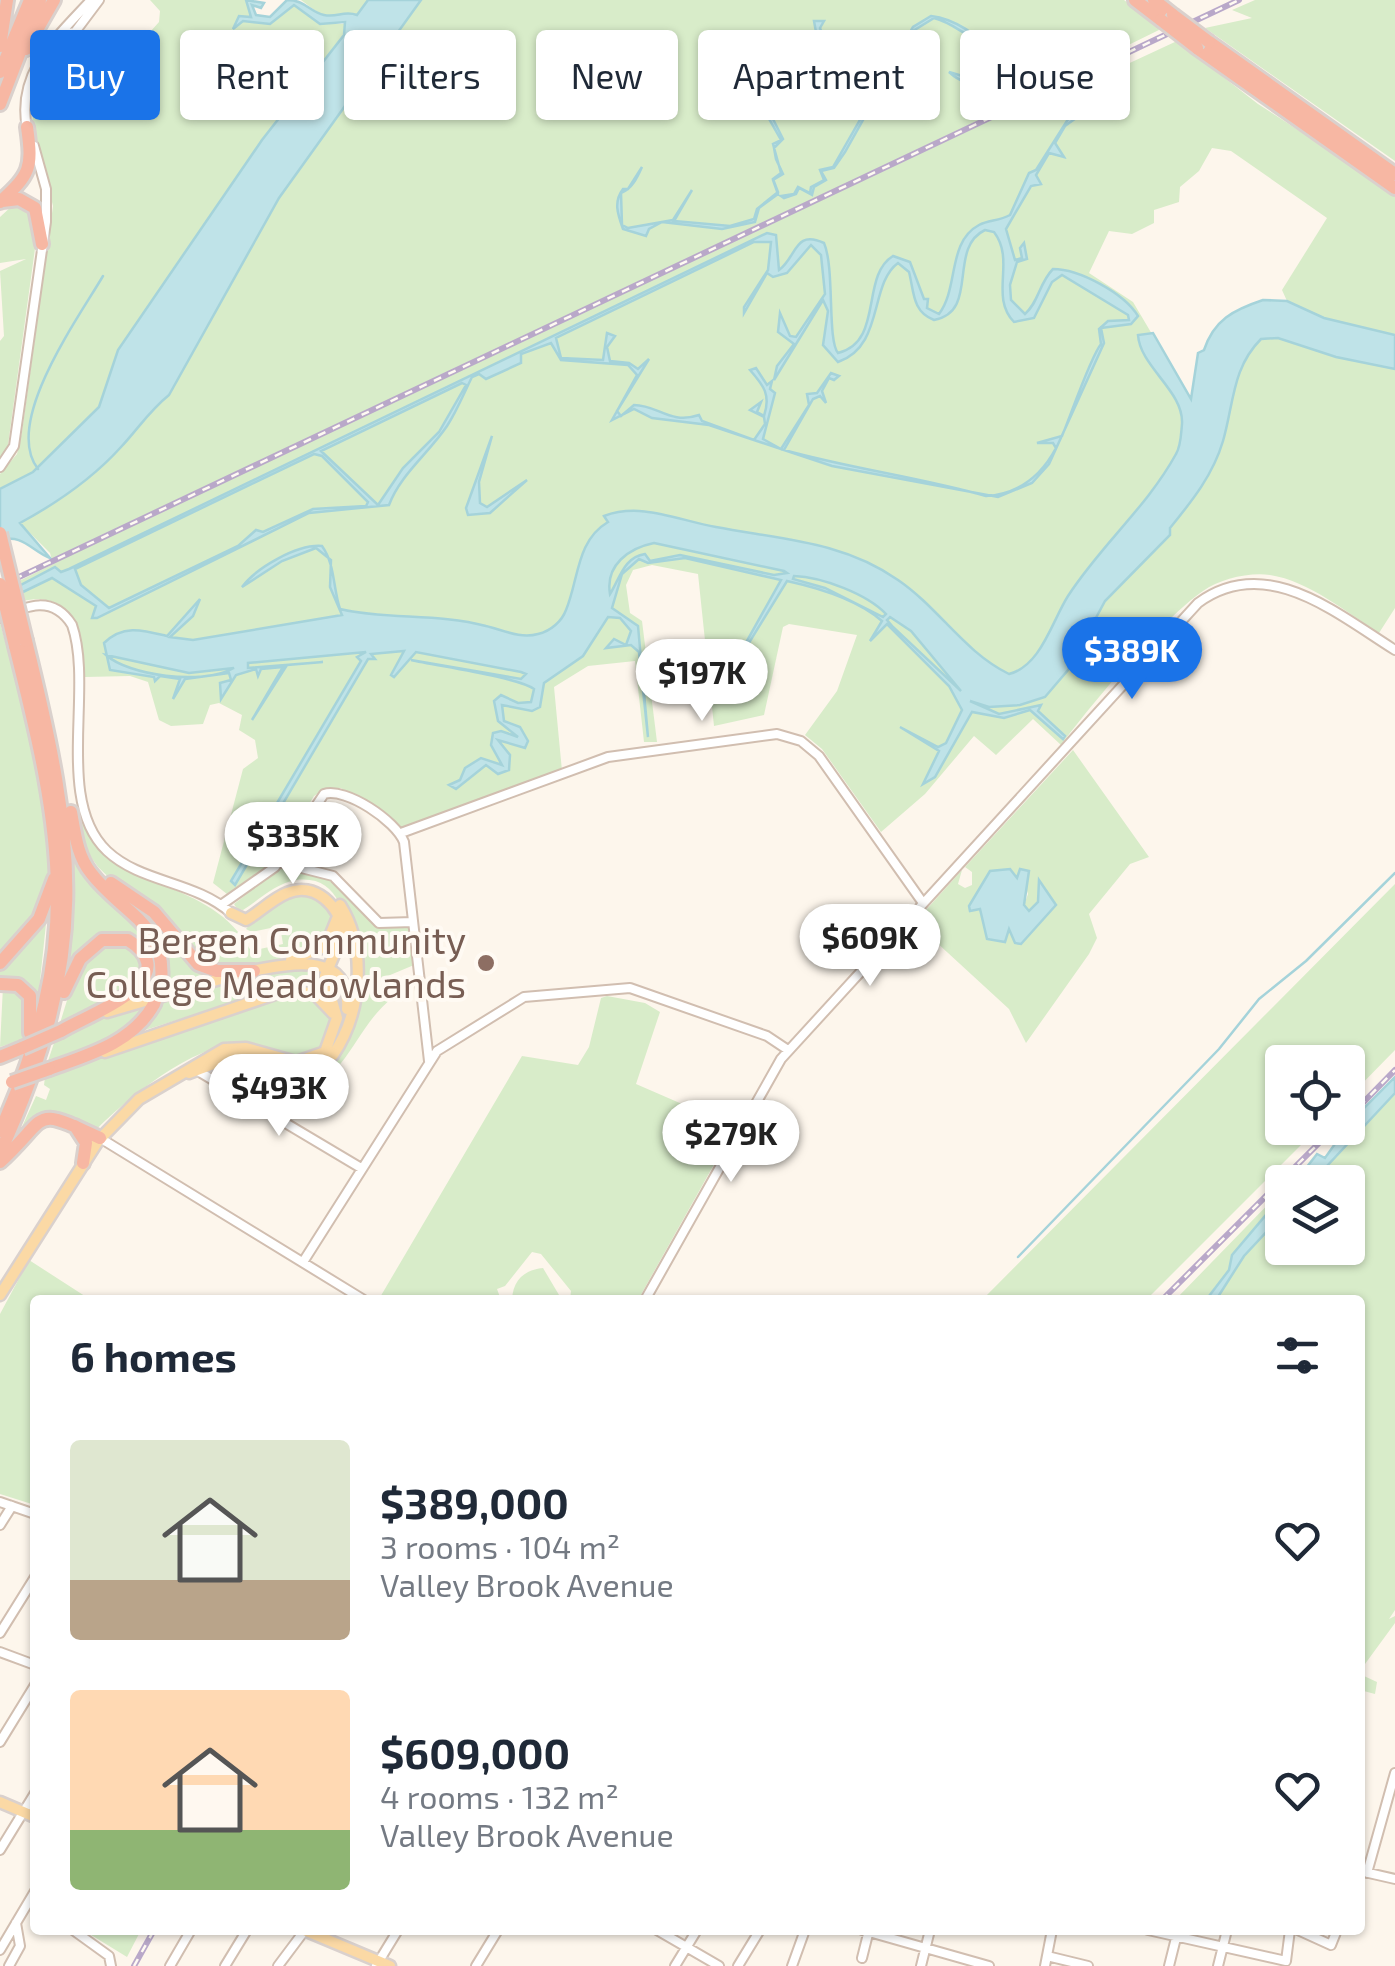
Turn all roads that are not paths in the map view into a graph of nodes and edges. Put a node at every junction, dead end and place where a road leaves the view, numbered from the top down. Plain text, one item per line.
1 (7, 0) edge
2 (30, 0) edge
3 (40, 0) edge
4 (54, 0) edge
5 (95, 0) edge
6 (1135, 0) edge
7 (1154, 0) edge
8 (1167, 17) junction
9 (1203, 45) junction
10 (0, 46) edge
11 (4, 77) edge
12 (0, 104) edge
13 (27, 127) junction
14 (1395, 174) edge
15 (1395, 188) edge
16 (0, 202) edge
17 (42, 244) junction
18 (0, 467) edge
19 (0, 533) edge
20 (0, 584) edge
21 (0, 618) edge
22 (21, 644) junction
23 (1395, 650) edge
24 (52, 748) junction
25 (400, 833) junction
26 (58, 847) junction
27 (79, 849) junction
28 (278, 862) junction
29 (923, 903) junction
30 (331, 904) junction
31 (226, 909) junction
32 (413, 922) junction
33 (0, 961) edge
34 (328, 967) junction
35 (258, 970) junction
36 (0, 984) edge
37 (58, 1029) junction
38 (344, 1030) junction
39 (332, 1040) junction
40 (788, 1050) junction
41 (0, 1054) edge
42 (89, 1055) junction
43 (215, 1060) junction
44 (429, 1061) junction
45 (193, 1070) junction
46 (172, 1078) junction
47 (216, 1078) junction
48 (12, 1082) edge
49 (14, 1101) junction
50 (0, 1121) edge
51 (70, 1121) junction
52 (0, 1131) edge
53 (100, 1138) junction
54 (0, 1153) edge
55 (0, 1162) edge
56 (83, 1163) junction
57 (361, 1168) junction
58 (303, 1262) junction
59 (0, 1295) edge
60 (356, 1295) edge
61 (647, 1295) edge
62 (0, 1502) edge
63 (12, 1506) junction
64 (30, 1512) edge
65 (0, 1525) edge
66 (30, 1585) edge
67 (0, 1634) edge
68 (0, 1652) edge
69 (30, 1663) edge
70 (30, 1693) edge
71 (0, 1742) edge
72 (1395, 1773) edge
73 (30, 1801) edge
74 (0, 1802) edge
75 (23, 1812) junction
76 (30, 1815) edge
77 (0, 1850) edge
78 (1365, 1869) edge
79 (1365, 1872) edge
80 (1395, 1880) edge
81 (30, 1900) edge
82 (26, 1906) junction
83 (30, 1910) edge
84 (16, 1923) junction
85 (80, 1935) edge
86 (189, 1935) edge
87 (244, 1935) edge
88 (300, 1935) edge
89 (315, 1935) edge
90 (396, 1935) edge
91 (495, 1935) edge
92 (666, 1935) edge
93 (694, 1935) edge
94 (757, 1935) edge
95 (803, 1935) edge
96 (866, 1935) edge
97 (879, 1935) edge
98 (929, 1935) edge
99 (1049, 1935) edge
100 (1177, 1935) edge
101 (1183, 1935) edge
102 (1225, 1935) edge
103 (1289, 1935) edge
104 (1309, 1935) edge
105 (1335, 1935) edge
106 (686, 1947) junction
107 (1222, 1948) junction
108 (0, 1950) edge
109 (925, 1950) junction
110 (862, 1958) dead end
111 (1046, 1961) edge
112 (381, 1964) edge
113 (983, 1965) edge
114 (9, 1966) edge
115 (111, 1966) edge
116 (170, 1966) edge
117 (225, 1966) edge
118 (278, 1966) edge
119 (476, 1966) edge
120 (675, 1966) edge
121 (719, 1966) edge
122 (738, 1966) edge
123 (792, 1966) edge
124 (921, 1966) edge
125 (1088, 1966) edge
126 (1169, 1966) edge
127 (1218, 1966) edge

1 - 10 highway
2 - 11 highway
3 - 11 highway
4 - 11 highway
5 - 13 street
6 - 8 highway
7 - 8 highway
8 - 9 highway, bridge
9 - 14 highway
9 - 15 highway
11 - 12 highway
13 - 16 highway
13 - 17 street
16 - 17 highway
17 - 18 street
19 - 22 highway, bridge
20 - 22 highway, bridge
21 - 31 street
22 - 24 highway
22 - 26 highway
23 - 29 street
24 - 27 highway
24 - 37 highway
25 - 28 street
25 - 29 street
25 - 32 street
26 - 33 highway
26 - 48 highway
27 - 35 highway
27 - 42 highway, bridge
28 - 31 street
28 - 32 street
29 - 40 street
30 - 31 main road
30 - 34 main road
30 - 35 main road
31 - 38 main road
32 - 44 street
34 - 35 main road
34 - 38 main road
34 - 39 main road
35 - 37 main road
36 - 48 highway
37 - 37 highway
37 - 41 highway, bridge
37 - 54 highway
38 - 43 main road
39 - 42 main road
39 - 46 main road
40 - 44 street
40 - 61 street
42 - 48 highway, bridge
43 - 45 main road
43 - 47 street
44 - 57 street
45 - 46 main road
45 - 47 street
46 - 53 main road
47 - 57 street
48 - 49 highway
49 - 50 highway
49 - 52 highway
51 - 53 highway
51 - 55 highway
51 - 56 highway
53 - 56 main road
53 - 58 street
56 - 59 main road
57 - 58 street
58 - 60 street
62 - 63 street
63 - 64 street
63 - 65 street
66 - 67 street
68 - 69 street
70 - 71 street
72 - 78 street
73 - 75 street
74 - 75 main road
75 - 76 main road
75 - 77 street
79 - 80 street
81 - 82 street
82 - 83 street
82 - 84 street
84 - 108 street
84 - 114 street
85 - 115 street
86 - 116 street
87 - 117 street
88 - 118 street
89 - 112 main road
90 - 112 street
91 - 119 street
92 - 106 street
93 - 106 street
94 - 122 street
95 - 123 street
96 - 110 street
97 - 109 street
98 - 109 street
99 - 111 street
100 - 126 street
101 - 107 street
102 - 107 street
103 - 107 street
104 - 105 street
106 - 120 street
106 - 121 street
107 - 127 street
109 - 113 street
109 - 124 street
111 - 125 street

